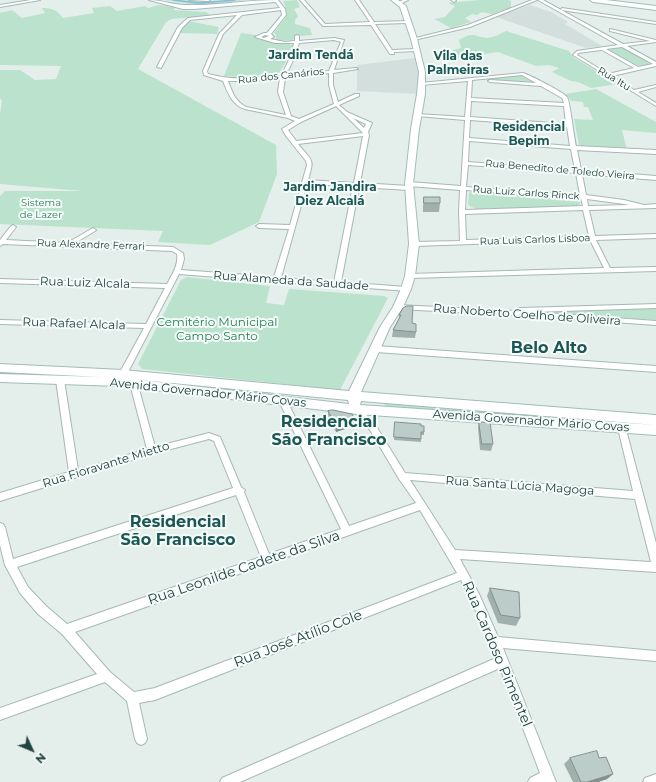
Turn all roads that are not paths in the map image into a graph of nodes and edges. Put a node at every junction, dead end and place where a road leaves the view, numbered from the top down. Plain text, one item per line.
1 (38, 0) edge
2 (152, 0) edge
3 (160, 0) edge
4 (191, 0) edge
5 (208, 0) edge
6 (259, 0) edge
7 (276, 0) edge
8 (302, 0) edge
9 (358, 0) edge
10 (535, 0) edge
11 (540, 0) edge
12 (595, 0) edge
13 (400, 1) edge
14 (630, 5) edge
15 (0, 6) edge
16 (555, 8) junction
17 (283, 9) junction
18 (656, 9) edge
19 (240, 14) junction
20 (617, 17) junction
21 (408, 22) junction
22 (373, 23) junction
23 (656, 23) edge
24 (610, 30) junction
25 (269, 34) junction
26 (297, 36) dead end
27 (607, 37) junction
28 (266, 39) junction
29 (414, 39) junction
30 (297, 41) junction
31 (656, 41) edge
32 (623, 46) junction
33 (603, 49) junction
34 (417, 50) junction
35 (656, 65) edge
36 (159, 67) dead end
37 (356, 69) dead end
38 (638, 69) junction
39 (331, 71) junction
40 (608, 75) junction
41 (284, 77) junction
42 (470, 79) junction
43 (479, 79) junction
44 (225, 80) junction
45 (421, 84) junction
46 (544, 85) junction
47 (656, 86) edge
48 (634, 91) junction
49 (357, 95) dead end
50 (468, 99) junction
51 (336, 104) junction
52 (567, 105) junction
53 (656, 105) edge
54 (346, 113) junction
55 (417, 115) junction
56 (288, 117) junction
57 (467, 118) junction
58 (299, 121) junction
59 (569, 126) junction
60 (365, 133) junction
61 (466, 139) junction
62 (295, 143) junction
63 (574, 148) junction
64 (656, 152) edge
65 (464, 163) junction
66 (579, 172) junction
67 (656, 178) edge
68 (307, 182) junction
69 (356, 185) junction
70 (409, 186) junction
71 (463, 188) junction
72 (585, 198) junction
73 (642, 206) junction
74 (656, 206) edge
75 (586, 208) junction
76 (462, 212) junction
77 (259, 226) dead end
78 (13, 227) dead end
79 (292, 228) junction
80 (94, 230) dead end
81 (656, 236) edge
82 (592, 238) junction
83 (1, 243) edge
84 (463, 243) junction
85 (414, 244) junction
86 (68, 245) junction
87 (656, 268) edge
88 (608, 270) junction
89 (177, 272) junction
90 (410, 276) junction
91 (0, 280) edge
92 (277, 280) junction
93 (337, 285) junction
94 (170, 286) junction
95 (406, 289) junction
96 (656, 306) edge
97 (398, 307) junction
98 (513, 313) junction
99 (0, 322) edge
100 (656, 323) edge
101 (148, 326) junction
102 (376, 349) junction
103 (0, 368) edge
104 (656, 369) edge
105 (123, 374) junction
106 (0, 378) edge
107 (60, 380) junction
108 (134, 384) junction
109 (283, 402) junction
110 (360, 403) junction
111 (656, 420) edge
112 (622, 428) junction
113 (656, 430) edge
114 (152, 451) junction
115 (74, 474) junction
116 (402, 476) junction
117 (240, 490) junction
118 (639, 495) junction
119 (0, 497) edge
120 (422, 505) junction
121 (0, 527) edge
122 (347, 532) junction
123 (452, 554) junction
124 (267, 560) junction
125 (656, 562) edge
126 (10, 565) junction
127 (656, 567) edge
128 (463, 575) junction
129 (66, 630) junction
130 (495, 642) junction
131 (656, 656) edge
132 (502, 661) junction
133 (106, 676) junction
134 (132, 698) junction
135 (0, 714) edge
136 (141, 738) dead end
137 (549, 779) edge
138 (656, 780) edge
139 (226, 782) edge
140 (534, 782) edge
141 (649, 782) edge

1 - 15 street
2 - 7 main road
3 - 6 main road
4 - 5 street
7 - 17 street
8 - 22 street
9 - 22 street
10 - 29 street
11 - 16 street
12 - 14 main road
12 - 14 main road
13 - 21 main road
14 - 18 main road
16 - 20 street
16 - 27 street
17 - 19 street
17 - 25 street
19 - 36 street
19 - 44 street, Rua dos Canários
20 - 23 street
20 - 24 street
21 - 22 street
21 - 29 main road
22 - 34 street
24 - 27 street
24 - 31 street
25 - 28 street
25 - 28 street
26 - 30 street
27 - 32 street
28 - 30 street
29 - 34 main road
30 - 39 street
30 - 41 street
31 - 32 street
32 - 33 street
32 - 35 street
33 - 38 street
33 - 40 street, Rua Itu
34 - 45 main road
35 - 38 street
37 - 39 street, Rua dos Canários
38 - 40 street
39 - 41 street, Rua dos Canários
39 - 51 street
40 - 48 street, Rua Itu
41 - 44 street, Rua dos Canários
41 - 56 street
42 - 43 street
42 - 45 street
42 - 50 street
43 - 46 street
43 - 46 street
44 - 56 street
45 - 55 main road
46 - 52 street
47 - 48 street
48 - 53 street, Rua Itu
49 - 51 street
50 - 52 street
50 - 57 street
51 - 54 street
51 - 58 street
52 - 59 street
54 - 60 street
54 - 60 street
55 - 57 street
55 - 70 main road
56 - 58 street
57 - 59 street
57 - 61 street
58 - 62 street
59 - 63 street
60 - 62 street
60 - 69 street
61 - 63 street
61 - 65 street
62 - 68 street
63 - 64 street
63 - 66 street
65 - 66 street, Rua Benedito de Toledo Vieira
65 - 71 street
66 - 67 street, Rua Benedito de Toledo Vieira
66 - 72 street
68 - 69 street, Rua Luiz Carlos Rinck
68 - 79 street
69 - 70 street, Rua Luiz Carlos Rinck
69 - 93 street
70 - 71 street, Rua Luiz Carlos Rinck
70 - 85 main road
71 - 72 street, Rua Luiz Carlos Rinck
71 - 76 street
72 - 73 street, Rua Luiz Carlos Rinck
72 - 75 street
73 - 74 street
73 - 75 street
75 - 76 street
75 - 82 street
76 - 84 street
77 - 79 street
78 - 83 street
79 - 92 street
80 - 86 street
81 - 82 street, Rua Luis Carlos Lisboa
82 - 84 street, Rua Luis Carlos Lisboa
82 - 88 street
83 - 86 street, Rua Alexandre Ferrari
84 - 85 street, Rua Luis Carlos Lisboa
85 - 90 main road
86 - 89 street, Rua Alexandre Ferrari
87 - 88 street
88 - 90 street
89 - 92 street, Rua Alameda da Saudade
89 - 94 street
90 - 95 main road
91 - 94 street, Rua Luiz Alcala
92 - 93 street, Rua Alameda da Saudade
93 - 95 street, Rua Alameda da Saudade
94 - 101 street
95 - 97 main road
96 - 98 street
97 - 98 street, Rua Noberto Coelho de Oliveira
97 - 102 main road
98 - 100 street, Rua Noberto Coelho de Oliveira
99 - 101 street, Rua Rafael Alcala
101 - 105 street
102 - 104 street
102 - 110 main road
103 - 105 main road, Avenida Governador Mário Covas
105 - 110 main road, Avenida Governador Mário Covas
106 - 107 main road, Avenida Governador Mário Covas
107 - 108 main road, Avenida Governador Mário Covas
107 - 115 street
108 - 109 main road, Avenida Governador Mário Covas
108 - 114 street
109 - 110 main road, Avenida Governador Mário Covas
109 - 122 street
110 - 111 main road, Avenida Governador Mário Covas
110 - 112 main road, Avenida Governador Mário Covas
110 - 116 street, Rua Cardoso Pimentel
112 - 113 main road, Avenida Governador Mário Covas
112 - 118 street
114 - 115 street, Rua Fioravante Mietto
114 - 117 street, Rua Fioravante Mietto
115 - 119 street, Rua Fioravante Mietto
116 - 118 street, Rua Santa Lúcia Magoga
116 - 120 street, Rua Cardoso Pimentel
117 - 124 street
117 - 126 street
118 - 125 street
120 - 122 street, Rua Leonilde Cadete da Silva
120 - 123 street, Rua Cardoso Pimentel
121 - 126 street
122 - 124 street, Rua Leonilde Cadete da Silva
123 - 127 street
123 - 128 street, Rua Cardoso Pimentel
124 - 129 street, Rua Leonilde Cadete da Silva
126 - 129 street
128 - 130 street, Rua Cardoso Pimentel
128 - 134 street, Rua José Atílio Cole
129 - 133 street
130 - 131 street
130 - 132 street, Rua Cardoso Pimentel
132 - 137 street, Rua Cardoso Pimentel
132 - 139 street
133 - 134 street
133 - 135 street
134 - 136 street
137 - 140 street
138 - 141 street

